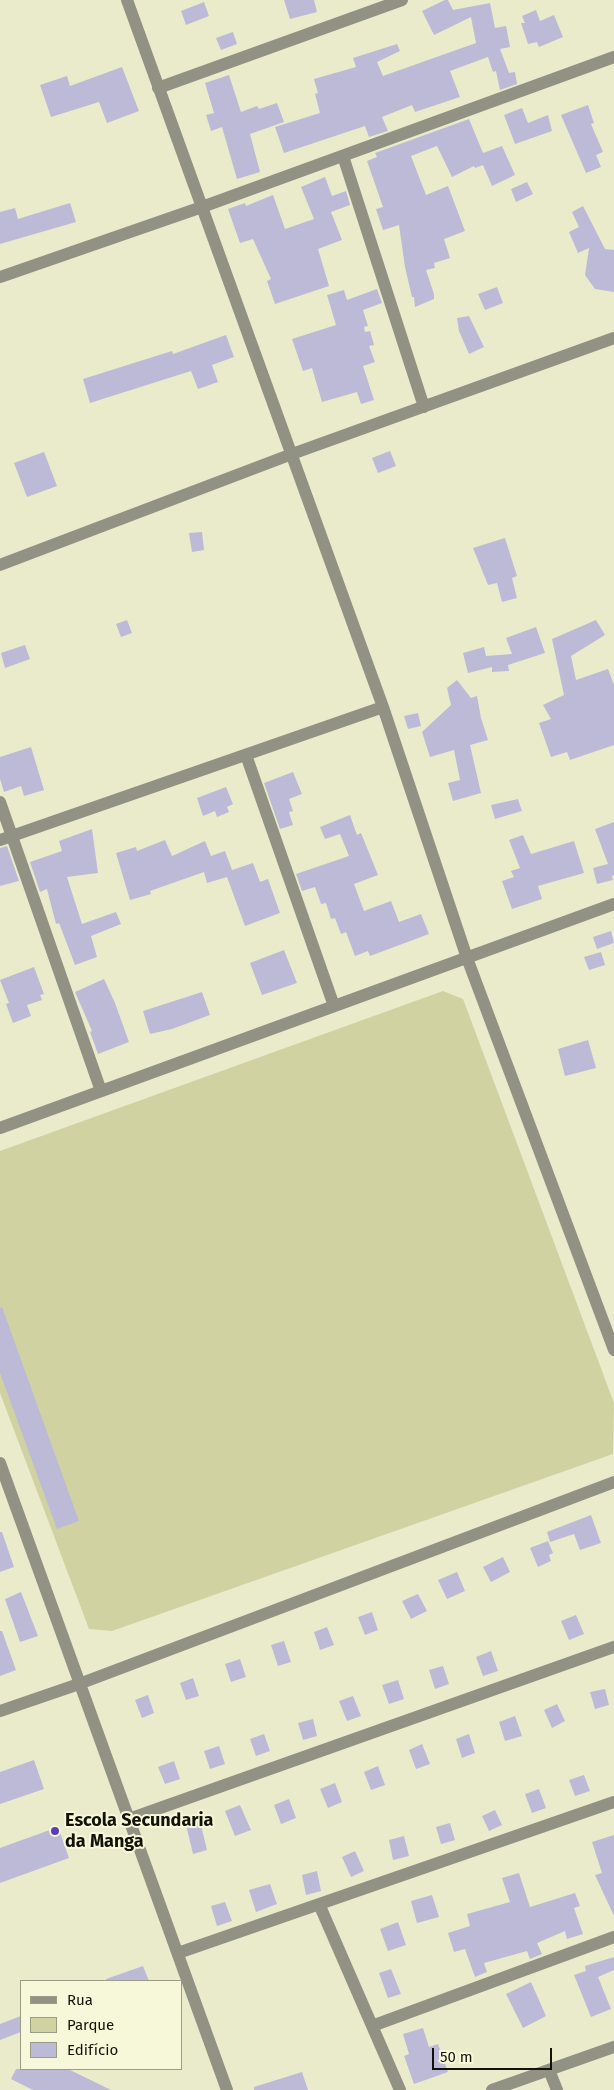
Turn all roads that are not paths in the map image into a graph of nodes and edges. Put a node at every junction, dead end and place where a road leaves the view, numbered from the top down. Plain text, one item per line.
1 (126, 0) edge
2 (402, 0) edge
3 (614, 57) edge
4 (158, 88) junction
5 (343, 156) junction
6 (202, 207) junction
7 (0, 277) edge
8 (614, 338) edge
9 (424, 407) junction
10 (292, 454) junction
11 (0, 565) edge
12 (383, 708) junction
13 (246, 754) junction
14 (0, 802) edge
15 (6, 837) edge
16 (614, 904) edge
17 (468, 958) junction
18 (334, 1006) junction
19 (101, 1091) junction
20 (0, 1128) edge
21 (614, 1350) edge
22 (0, 1463) edge
23 (614, 1482) edge
24 (614, 1647) edge
25 (79, 1684) junction
26 (0, 1711) edge
27 (614, 1802) edge
28 (129, 1819) junction
29 (319, 1904) junction
30 (614, 1937) edge
31 (178, 1953) junction
32 (372, 2026) junction
33 (614, 2047) edge
34 (549, 2070) junction
35 (227, 2090) edge
36 (400, 2090) edge
37 (492, 2090) edge
38 (557, 2090) edge

1 - 4 street
2 - 4 street
3 - 5 street
4 - 6 street
5 - 6 street
5 - 9 street
6 - 7 street
6 - 10 street
8 - 9 street
9 - 10 street
10 - 11 street
10 - 12 street
12 - 13 street
12 - 17 street
13 - 15 street
13 - 18 street
14 - 15 street
15 - 19 street
16 - 17 street
17 - 18 street
17 - 21 street
18 - 19 street
19 - 20 street
22 - 25 street
23 - 25 street
24 - 28 street
25 - 26 street
25 - 28 street
27 - 29 street
28 - 31 street
29 - 31 street
29 - 32 street
30 - 32 street
31 - 35 street
32 - 36 street
33 - 34 street
34 - 37 street
34 - 38 street

